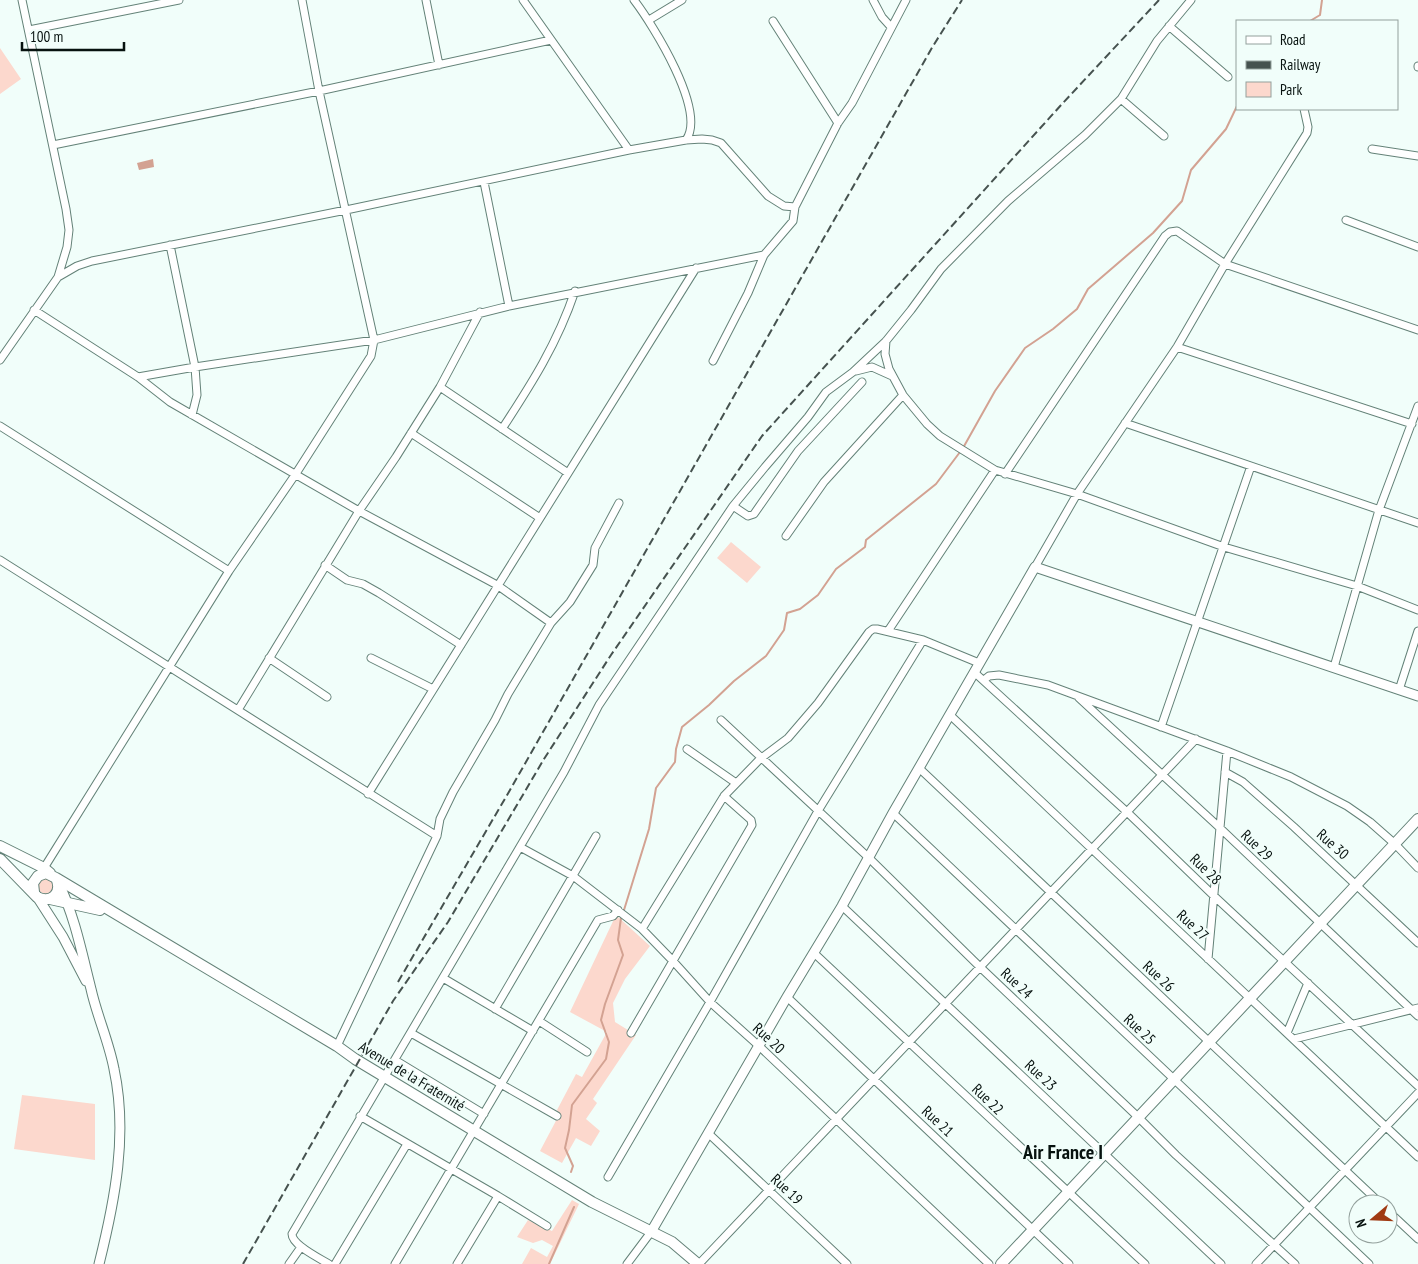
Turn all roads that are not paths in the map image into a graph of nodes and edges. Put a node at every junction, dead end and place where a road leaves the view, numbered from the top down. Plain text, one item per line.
1 (22, 0) edge
2 (179, 0) edge
3 (302, 0) edge
4 (426, 0) edge
5 (523, 0) edge
6 (634, 0) edge
7 (682, 0) edge
8 (873, 0) edge
9 (906, 0) edge
10 (1191, 0) edge
11 (649, 20) junction
12 (773, 21) dead end
13 (1169, 26) junction
14 (891, 27) junction
15 (29, 30) junction
16 (551, 40) junction
17 (439, 65) junction
18 (1228, 77) dead end
19 (319, 91) junction
20 (1121, 99) junction
21 (1304, 110) edge
22 (838, 123) junction
23 (1164, 136) dead end
24 (686, 140) junction
25 (52, 146) junction
26 (1372, 149) dead end
27 (629, 150) junction
28 (1418, 156) edge
29 (484, 182) junction
30 (795, 206) junction
31 (346, 210) junction
32 (1346, 220) dead end
33 (170, 245) junction
34 (1418, 247) edge
35 (764, 255) junction
36 (1224, 264) junction
37 (696, 268) junction
38 (58, 277) junction
39 (575, 291) junction
40 (509, 306) junction
41 (34, 310) junction
42 (480, 312) junction
43 (1418, 330) edge
44 (374, 340) junction
45 (886, 341) junction
46 (1177, 347) junction
47 (0, 360) edge
48 (713, 361) dead end
49 (195, 367) junction
50 (853, 372) junction
51 (138, 377) junction
52 (893, 377) junction
53 (862, 382) dead end
54 (440, 387) junction
55 (904, 395) junction
56 (1418, 406) edge
57 (192, 415) junction
58 (1125, 423) junction
59 (1412, 424) junction
60 (0, 426) edge
61 (502, 429) junction
62 (411, 432) junction
63 (1251, 466) junction
64 (995, 470) junction
65 (568, 474) junction
66 (1005, 474) junction
67 (295, 475) junction
68 (1077, 494) junction
69 (619, 503) dead end
70 (733, 506) junction
71 (359, 510) junction
72 (1378, 510) junction
73 (540, 518) junction
74 (1418, 523) edge
75 (786, 536) dead end
76 (1224, 547) junction
77 (0, 560) edge
78 (325, 565) junction
79 (1035, 566) junction
80 (229, 571) junction
81 (497, 585) junction
82 (1357, 586) junction
83 (1418, 610) edge
84 (1198, 620) junction
85 (551, 623) junction
86 (888, 631) junction
87 (1418, 631) edge
88 (923, 640) junction
89 (461, 645) junction
90 (269, 658) junction
91 (371, 658) dead end
92 (979, 663) junction
93 (169, 668) junction
94 (1334, 668) junction
95 (974, 672) junction
96 (984, 680) junction
97 (433, 689) junction
98 (1399, 690) junction
99 (1075, 695) junction
100 (1418, 696) edge
101 (327, 697) dead end
102 (238, 710) junction
103 (950, 714) junction
104 (721, 720) dead end
105 (1161, 728) junction
106 (1196, 739) junction
107 (687, 749) dead end
108 (1227, 751) junction
109 (760, 759) junction
110 (919, 768) junction
111 (1225, 772) junction
112 (1162, 774) junction
113 (736, 783) junction
114 (368, 794) junction
115 (724, 796) junction
116 (818, 811) junction
117 (1127, 812) junction
118 (893, 813) junction
119 (1418, 819) edge
120 (1220, 828) junction
121 (437, 836) junction
122 (596, 836) dead end
123 (1395, 844) junction
124 (0, 846) edge
125 (520, 847) junction
126 (1092, 849) junction
127 (869, 858) junction
128 (0, 859) edge
129 (1418, 868) edge
130 (52, 876) junction
131 (573, 876) junction
132 (1356, 884) junction
133 (1051, 892) junction
134 (35, 894) junction
135 (1214, 896) junction
136 (50, 899) junction
137 (67, 902) junction
138 (842, 906) junction
139 (618, 910) junction
140 (111, 912) junction
141 (1320, 924) junction
142 (642, 929) junction
143 (1015, 930) junction
144 (1418, 942) edge
145 (814, 953) junction
146 (1208, 959) junction
147 (673, 961) junction
148 (1285, 961) junction
149 (980, 967) junction
150 (443, 978) junction
151 (1308, 983) junction
152 (91, 990) junction
153 (787, 997) junction
154 (1250, 998) junction
155 (710, 1002) junction
156 (945, 1004) junction
157 (495, 1009) junction
158 (1415, 1009) edge
159 (1418, 1016) edge
160 (538, 1021) junction
161 (1353, 1025) junction
162 (533, 1031) junction
163 (410, 1033) junction
164 (631, 1033) dead end
165 (1287, 1033) junction
166 (1294, 1040) junction
167 (909, 1042) junction
168 (1209, 1042) junction
169 (337, 1046) junction
170 (758, 1046) junction
171 (587, 1052) dead end
172 (395, 1060) junction
173 (385, 1077) junction
174 (874, 1079) junction
175 (1173, 1080) junction
176 (501, 1085) junction
177 (1418, 1086) edge
178 (1418, 1093) edge
179 (484, 1114) junction
180 (360, 1116) junction
181 (557, 1116) dead end
182 (1138, 1117) junction
183 (836, 1119) junction
184 (1386, 1127) junction
185 (474, 1131) junction
186 (708, 1133) junction
187 (407, 1144) junction
188 (1104, 1154) junction
189 (1418, 1156) edge
190 (452, 1170) junction
191 (1345, 1170) junction
192 (608, 1177) dead end
193 (769, 1190) junction
194 (1068, 1193) junction
195 (1370, 1194) edge
196 (498, 1196) junction
197 (1309, 1208) junction
198 (1398, 1220) edge
199 (547, 1226) dead end
200 (1033, 1230) junction
201 (651, 1232) junction
202 (1418, 1239) edge
203 (1274, 1245) junction
204 (301, 1247) junction
205 (99, 1264) edge
206 (289, 1264) edge
207 (329, 1264) edge
208 (335, 1264) edge
209 (395, 1264) edge
210 (457, 1264) edge
211 (627, 1264) edge
212 (698, 1264) edge
213 (847, 1264) edge
214 (990, 1264) edge
215 (1001, 1264) edge
216 (1069, 1264) edge
217 (1144, 1264) edge
218 (1221, 1264) edge
219 (1256, 1264) edge
220 (1295, 1264) edge
221 (1369, 1264) edge

1 - 15 street
2 - 15 street
3 - 19 street
4 - 17 street
5 - 16 street
6 - 11 street
7 - 11 street
8 - 14 street
9 - 14 street
10 - 13 street
11 - 24 street
12 - 22 street
13 - 18 street
13 - 20 street
14 - 22 street
15 - 25 street
16 - 17 street
16 - 27 street
17 - 19 street
19 - 25 street
19 - 31 street
20 - 23 street
20 - 45 street
21 - 36 street
22 - 30 street
24 - 27 street
24 - 30 street
25 - 38 street
26 - 28 street
27 - 29 street
29 - 31 street
29 - 40 street
30 - 35 street
31 - 33 street
31 - 44 street
32 - 34 street
33 - 38 street
33 - 49 street
35 - 37 street
35 - 48 street
36 - 43 street
36 - 46 street
36 - 66 street
37 - 39 street
37 - 65 street
38 - 41 street
39 - 40 street
39 - 61 street
40 - 42 street
41 - 47 street
41 - 51 street
42 - 44 street
42 - 54 street
44 - 49 street
44 - 67 street
45 - 50 street
45 - 52 street
46 - 58 street
46 - 59 street
49 - 51 street
49 - 57 street
50 - 52 street
50 - 70 street
51 - 57 street
52 - 55 street
53 - 70 street
54 - 61 street
54 - 62 street
55 - 64 street
55 - 75 street
56 - 59 street
57 - 67 street
58 - 63 street
58 - 68 street
59 - 72 street
60 - 80 street
61 - 65 street
62 - 71 street
62 - 73 street
63 - 72 street
63 - 76 street
64 - 66 street
64 - 86 street
65 - 73 street
66 - 68 street
67 - 71 street
67 - 80 street
68 - 76 street
68 - 79 street
69 - 85 street
70 - 125 street
71 - 78 street
71 - 81 street
72 - 74 street
72 - 82 street
73 - 81 street
76 - 82 street
76 - 84 street
77 - 93 street
78 - 89 street
78 - 90 street
79 - 84 street
79 - 92 street
80 - 93 street
81 - 85 street
81 - 89 street
82 - 83 street
82 - 94 street
84 - 94 street
84 - 105 street
85 - 121 street
86 - 88 street
86 - 109 street
87 - 98 street
88 - 92 street
88 - 116 street
89 - 97 street
90 - 101 street
90 - 102 street
91 - 97 street
92 - 95 street
93 - 102 street
93 - 130 street
94 - 98 street
95 - 96 street, Rue 28
95 - 103 street
96 - 99 street
96 - 117 street, Rue 28
97 - 114 street
98 - 100 street
99 - 105 street
99 - 112 street, Rue 29
102 - 114 street
103 - 110 street
103 - 126 street, Rue 27
104 - 109 street, Rue 24
105 - 106 street
106 - 108 street
106 - 112 street
107 - 113 street
108 - 111 street
108 - 123 street
109 - 113 street
109 - 116 street, Rue 24
110 - 118 street
110 - 133 street, Rue 26
111 - 120 street
111 - 132 street, Rue 30
112 - 117 street
112 - 120 street, Rue 29
113 - 115 street
114 - 121 street
115 - 142 street
115 - 147 street
116 - 127 street, Rue 24
116 - 155 street
117 - 126 street
117 - 135 street, Rue 28
118 - 127 street
118 - 143 street, Rue 25
119 - 123 main road
120 - 135 street
120 - 141 street, Rue 29
121 - 169 street
122 - 131 street
123 - 129 street
123 - 132 main road
124 - 130 main road, Avenue de la Fraternité
125 - 131 street, Rue 20
125 - 150 street
126 - 133 street
126 - 146 street, Rue 27
127 - 138 street
127 - 149 street, Rue 24
128 - 134 main road
130 - 134 main road
130 - 136 main road
130 - 137 street
130 - 140 main road, Avenue de la Fraternité
131 - 139 street, Rue 20
131 - 157 street
132 - 141 main road
132 - 144 street, Rue 30
133 - 143 street
133 - 168 street, Rue 26
134 - 136 main road
134 - 152 street
135 - 146 street
135 - 148 street, Rue 28
136 - 137 main road, Avenue de la Fraternité
137 - 140 main road, Avenue de la Fraternité
137 - 152 street
138 - 145 street
138 - 156 street, Rue 23
139 - 142 street, Rue 20
139 - 160 street
140 - 169 main road, Avenue de la Fraternité
141 - 148 main road
141 - 158 street, Rue 29
142 - 147 street, Rue 20
143 - 149 street
143 - 175 street, Rue 25
145 - 153 street
145 - 167 street, Rue 22
146 - 154 street, Rue 27
147 - 155 street, Rue 20
147 - 164 street
148 - 151 street, Rue 28
148 - 154 main road
149 - 156 street
149 - 182 street, Rue 24
150 - 157 street
150 - 163 street
151 - 161 street, Rue 28
151 - 165 street
152 - 205 street
153 - 170 street
153 - 174 street, Rue 21
154 - 165 street, Rue 27
154 - 168 main road
155 - 170 street, Rue 20
155 - 192 street
156 - 167 street
156 - 188 street, Rue 23
157 - 162 street
158 - 159 street, Rue 29
158 - 161 street
160 - 162 street
160 - 171 street
161 - 166 street
161 - 177 street, Rue 28
162 - 176 street
163 - 172 street
163 - 176 street
165 - 166 street, Rue 27
166 - 184 street, Rue 27
167 - 174 street
167 - 194 street, Rue 22
168 - 175 main road
168 - 191 street, Rue 26
169 - 173 main road, Avenue de la Fraternité
170 - 183 street, Rue 20
170 - 186 street
172 - 173 street
172 - 179 street
173 - 180 street
173 - 185 main road, Avenue de la Fraternité
174 - 183 street
174 - 200 street, Rue 21
175 - 182 main road
175 - 197 street, Rue 25
176 - 179 street
176 - 181 street
178 - 184 street
179 - 185 street
180 - 187 street
180 - 204 street
182 - 188 main road
182 - 203 street, Rue 24
183 - 193 street
183 - 214 street, Rue 20
184 - 189 street, Rue 27
184 - 191 street
185 - 190 street
185 - 201 main road, Avenue de la Fraternité
186 - 193 street, Rue 19
186 - 201 street
187 - 190 street
187 - 208 street
188 - 194 main road
188 - 218 street, Rue 23
190 - 196 street
190 - 209 street
191 - 195 street, Rue 26
191 - 197 street
193 - 212 street
193 - 213 street, Rue 19
194 - 200 main road
194 - 217 street, Rue 22
196 - 199 street
196 - 210 street
197 - 203 street
197 - 221 street, Rue 25
198 - 202 street
200 - 215 main road
200 - 216 street, Rue 21
201 - 211 street
201 - 212 main road, Avenue de la Fraternité
203 - 219 street
203 - 220 street, Rue 24
204 - 206 street
204 - 207 street

